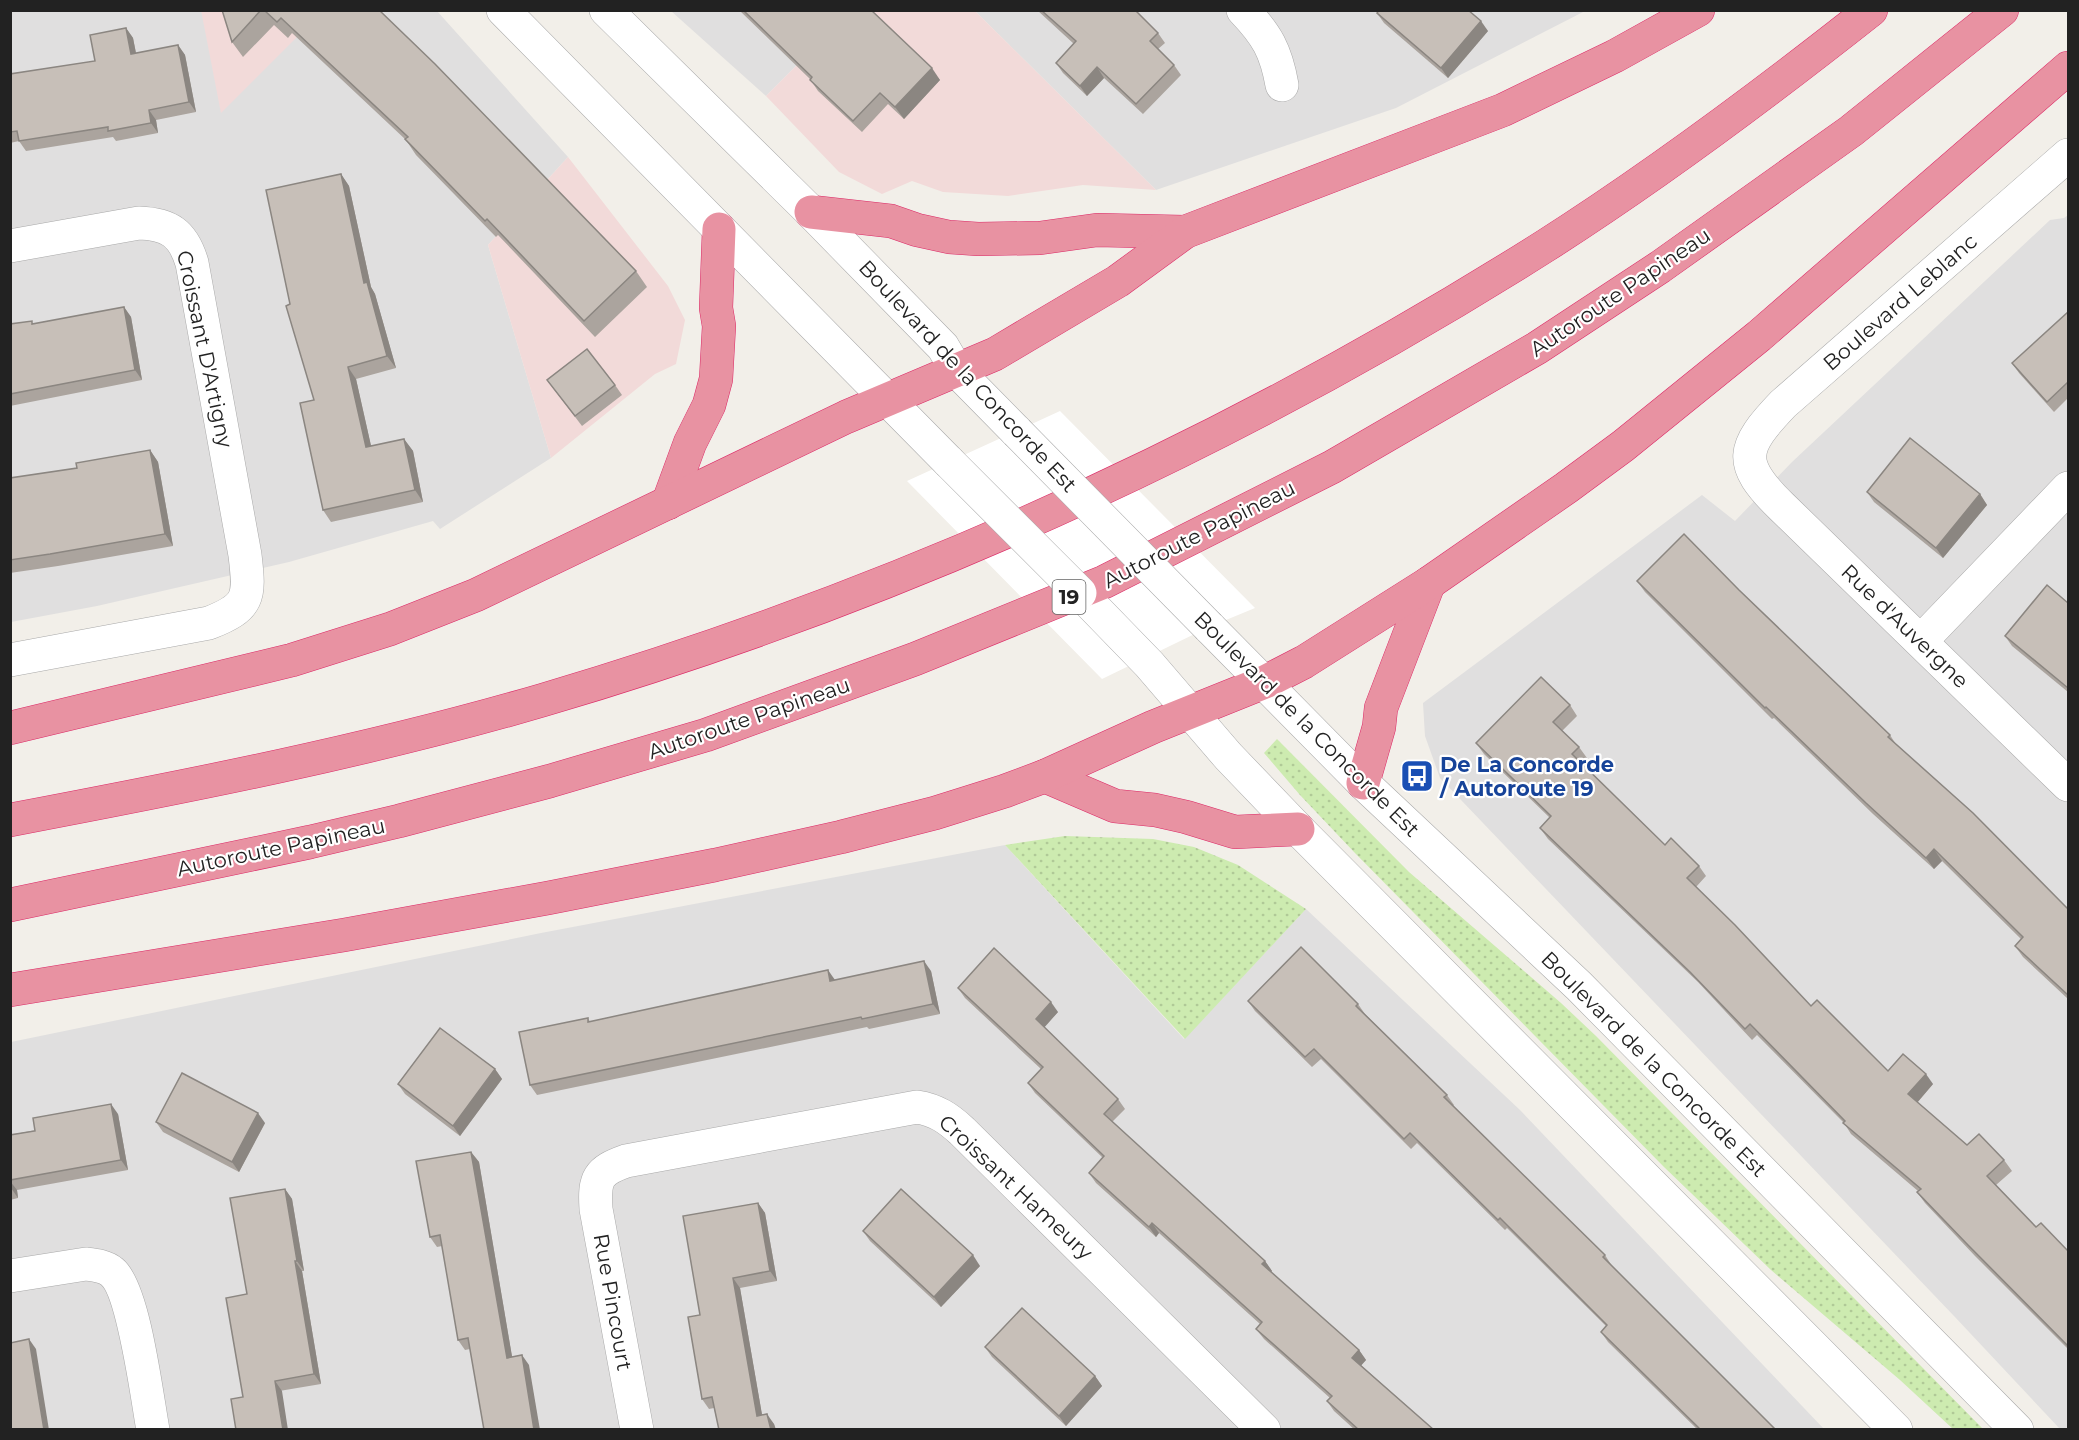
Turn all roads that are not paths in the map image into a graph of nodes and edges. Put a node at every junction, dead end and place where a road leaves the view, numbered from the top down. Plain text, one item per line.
1 (503, 10) edge
2 (606, 10) edge
3 (1243, 10) edge
4 (1698, 10) edge
5 (1871, 10) edge
6 (2002, 10) edge
7 (2068, 68) edge
8 (1282, 85) dead end
9 (2068, 158) edge
10 (811, 212) junction
11 (719, 229) junction
12 (1185, 232) junction
13 (10, 246) edge
14 (957, 370) junction
15 (887, 399) junction
16 (1749, 462) joint
17 (2068, 488) edge
18 (668, 503) junction
19 (1429, 583) junction
20 (1921, 641) junction
21 (10, 660) edge
22 (1265, 682) junction
23 (1191, 712) junction
24 (10, 728) edge
25 (1045, 776) junction
26 (1363, 783) junction
27 (2068, 785) edge
28 (10, 820) edge
29 (1298, 829) junction
30 (10, 905) edge
31 (10, 990) edge
32 (600, 1174) joint
33 (10, 1276) edge
34 (153, 1430) edge
35 (637, 1430) edge
36 (1264, 1430) edge
37 (1896, 1430) edge
38 (2017, 1430) edge

1 - 11 street
2 - 10 street, Boulevard de la Concorde Est
3 - 8 street
4 - 12 highway
5 - 28 highway
6 - 30 highway, Autoroute Papineau / 19
7 - 19 highway
9 - 16 street, Boulevard Leblanc
10 - 12 highway
10 - 14 street, Boulevard de la Concorde Est
11 - 15 street
11 - 18 highway
12 - 14 highway
13 - 21 street, Croissant D'Artigny
14 - 15 highway
14 - 22 street, Boulevard de la Concorde Est, bridge
15 - 18 highway
15 - 23 street, bridge
16 - 20 street, Rue d'Auvergne
17 - 20 street
18 - 24 highway
19 - 22 highway
19 - 26 highway
20 - 27 street, Rue d'Auvergne
22 - 23 highway
22 - 26 street, Boulevard de la Concorde Est
23 - 25 highway
23 - 29 street
25 - 29 highway
25 - 31 highway
26 - 38 street, Boulevard de la Concorde Est
29 - 37 street
32 - 35 street, Rue Pincourt
32 - 36 street, Croissant Hameury
33 - 34 street

